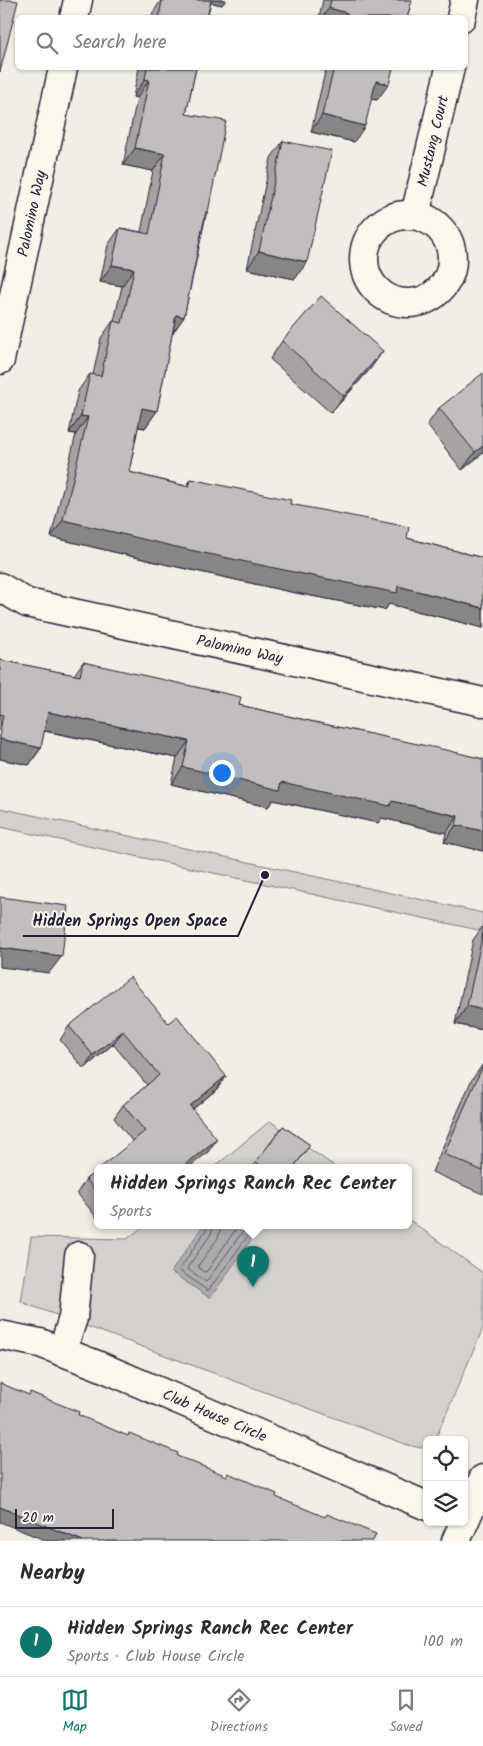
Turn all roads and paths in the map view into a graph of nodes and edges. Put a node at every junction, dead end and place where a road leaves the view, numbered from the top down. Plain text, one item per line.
1 (78, 0) edge
2 (465, 0) edge
3 (75, 15) edge
4 (462, 15) edge
5 (63, 70) edge
6 (450, 70) edge
7 (415, 215) dead end
8 (0, 360) edge
9 (0, 588) edge
10 (483, 702) edge
11 (79, 1256) dead end
12 (0, 1335) edge
13 (62, 1352) junction
14 (483, 1479) edge
15 (423, 1504) edge
16 (468, 1513) edge
17 (462, 1526) edge
18 (456, 1541) edge

1 - 3 street
2 - 4 street
5 - 8 street, Palomino Way
6 - 7 street, Mustang Court
9 - 10 street, Palomino Way
11 - 13 street
12 - 13 street, Club House Circle
13 - 15 street, Club House Circle
14 - 16 street
17 - 18 street

